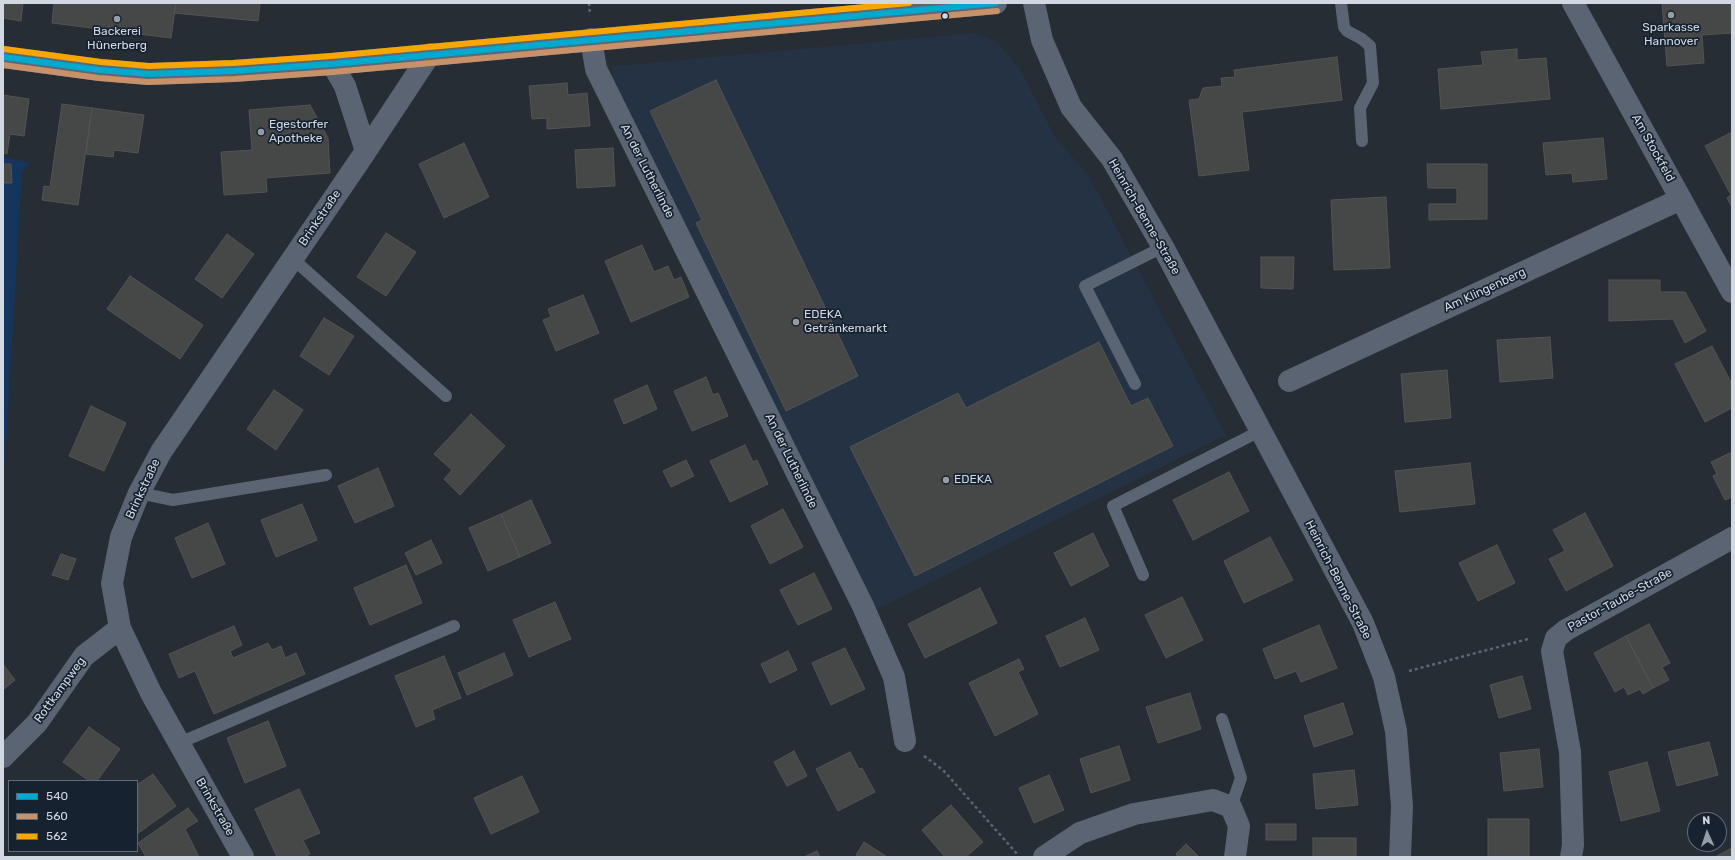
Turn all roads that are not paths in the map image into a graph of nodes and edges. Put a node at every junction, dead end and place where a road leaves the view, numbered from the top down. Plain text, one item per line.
1 (996, 3) edge
2 (1034, 3) edge
3 (1341, 3) edge
4 (1573, 3) edge
5 (591, 39) junction
6 (430, 54) junction
7 (3, 57) edge
8 (332, 64) junction
9 (1362, 140) dead end
10 (366, 151) junction
11 (1681, 199) junction
12 (1163, 247) junction
13 (292, 258) junction
14 (1732, 292) edge
15 (1289, 381) dead end
16 (1136, 384) dead end
17 (446, 396) dead end
18 (1260, 431) junction
19 (326, 475) dead end
20 (139, 493) junction
21 (1732, 538) edge
22 (1143, 575) dead end
23 (454, 626) dead end
24 (120, 628) junction
25 (1222, 719) dead end
26 (905, 741) road end
27 (179, 743) junction
28 (3, 757) edge
29 (1231, 807) junction
30 (243, 857) edge
31 (1044, 857) edge
32 (1235, 857) edge
33 (1400, 857) edge
34 (1571, 857) edge

1 - 5 main road
2 - 12 street, Heinrich-Benne-Straße
3 - 9 lane
4 - 11 street, Am Stockfeld
5 - 6 main road
5 - 26 street, An der Lutherlinde
6 - 8 main road
6 - 10 street, Brinkstraße
7 - 8 main road
8 - 10 street
10 - 13 street, Brinkstraße
11 - 14 street, Am Stockfeld
11 - 15 street, Am Klingenberg
12 - 16 lane
12 - 18 street, Heinrich-Benne-Straße
13 - 17 lane
13 - 20 street, Brinkstraße
18 - 22 lane
18 - 33 street, Heinrich-Benne-Straße
19 - 20 lane
20 - 24 street, Brinkstraße
21 - 34 street, Pastor-Taube-Straße
23 - 27 lane
24 - 27 street, Brinkstraße
24 - 28 street, Rottkampweg
25 - 29 lane
27 - 30 street, Brinkstraße
29 - 31 street
29 - 32 street

